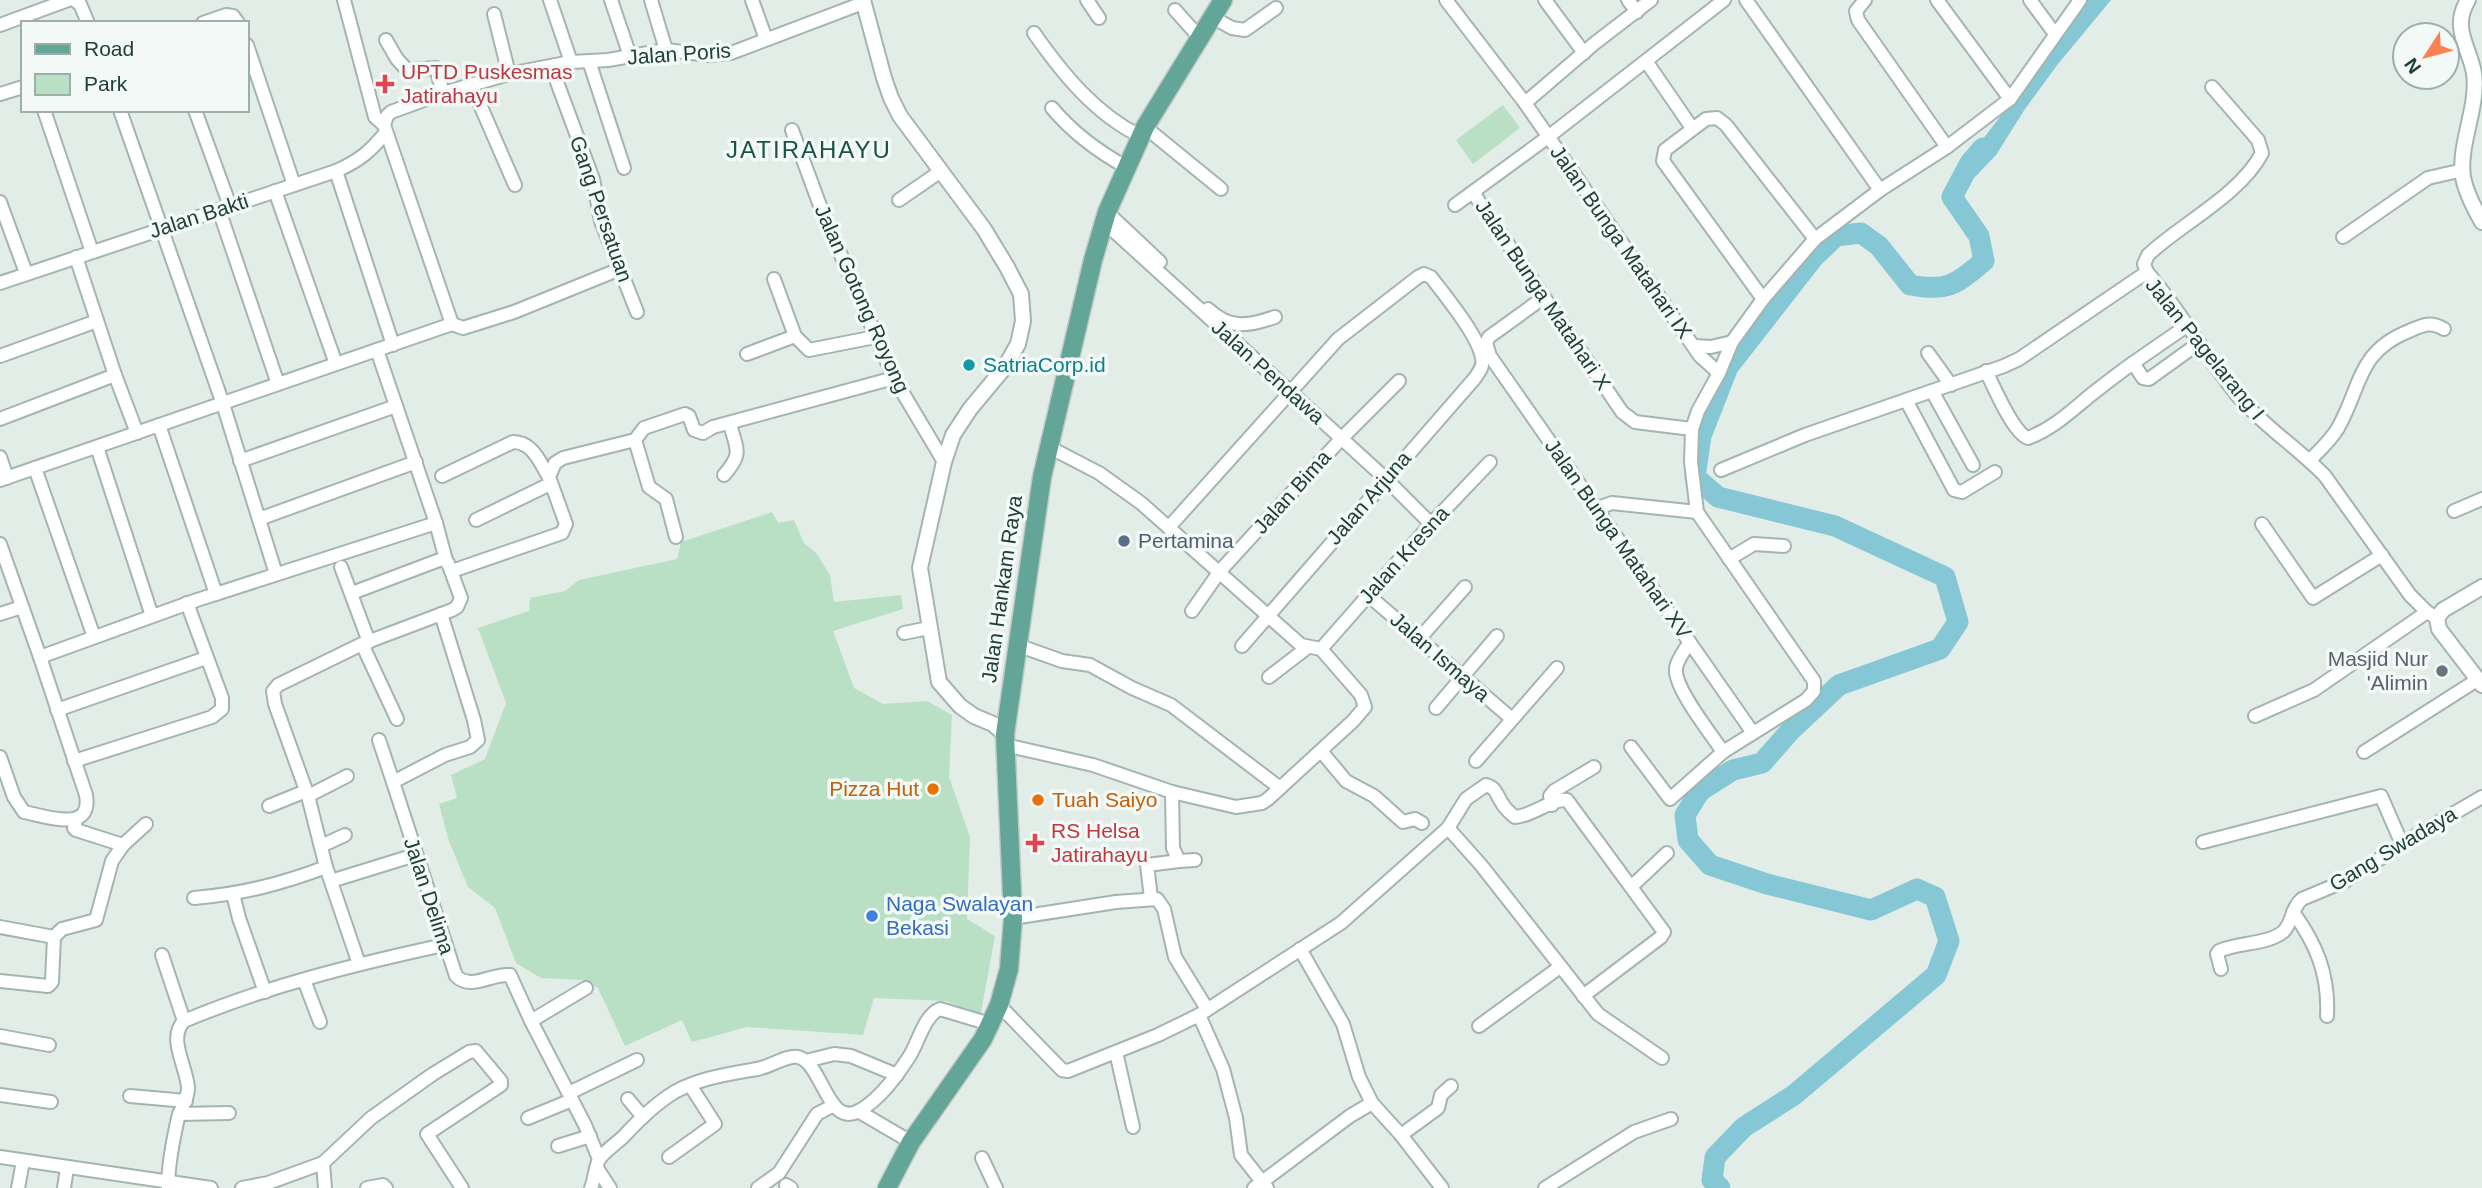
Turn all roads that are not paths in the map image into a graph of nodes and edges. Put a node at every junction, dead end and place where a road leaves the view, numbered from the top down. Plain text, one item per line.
1 (68, 0) edge
2 (74, 0) edge
3 (344, 0) edge
4 (550, 0) edge
5 (611, 0) edge
6 (651, 0) edge
7 (752, 0) edge
8 (1087, 0) edge
9 (1223, 0) edge
10 (1446, 0) edge
11 (1545, 0) edge
12 (1628, 0) edge
13 (1651, 0) edge
14 (1724, 0) edge
15 (1746, 0) edge
16 (1865, 0) edge
17 (1937, 0) edge
18 (2030, 0) edge
19 (2080, 0) edge
20 (2468, 0) edge
21 (863, 2) edge
22 (1276, 8) dead end
23 (1175, 10) dead end
24 (1637, 12) junction
25 (494, 14) dead end
26 (1212, 17) junction
27 (1099, 18) dead end
28 (87, 21) edge
29 (209, 21) edge
30 (237, 21) edge
31 (0, 25) edge
32 (1034, 33) dead end
33 (2055, 34) junction
34 (1200, 38) junction
35 (766, 39) junction
36 (386, 40) dead end
37 (248, 48) edge
38 (666, 50) junction
39 (1584, 53) junction
40 (630, 56) junction
41 (589, 61) junction
42 (1646, 61) junction
43 (571, 62) junction
44 (551, 66) junction
45 (509, 74) junction
46 (471, 84) junction
47 (2212, 87) dead end
48 (21, 88) edge
49 (443, 93) junction
50 (0, 94) edge
51 (2010, 99) junction
52 (1525, 103) junction
53 (1052, 108) dead end
54 (45, 112) edge
55 (121, 112) edge
56 (196, 112) edge
57 (385, 128) junction
58 (1692, 128) junction
59 (792, 130) dead end
60 (1143, 132) junction
61 (1548, 137) junction
62 (1947, 147) junction
63 (1126, 167) junction
64 (624, 168) dead end
65 (2463, 170) junction
66 (336, 171) junction
67 (941, 171) junction
68 (294, 185) junction
69 (515, 185) dead end
70 (1221, 189) dead end
71 (1880, 190) junction
72 (275, 191) junction
73 (1475, 191) junction
74 (899, 200) dead end
75 (0, 202) edge
76 (1455, 205) dead end
77 (224, 208) junction
78 (1105, 217) junction
79 (2482, 222) edge
80 (163, 228) junction
81 (2343, 237) dead end
82 (1815, 239) junction
83 (92, 252) junction
84 (76, 257) junction
85 (620, 270) junction
86 (2147, 272) junction
87 (26, 273) junction
88 (774, 279) dead end
89 (0, 282) edge
90 (1543, 298) junction
91 (1763, 299) junction
92 (637, 312) dead end
93 (1275, 317) dead end
94 (97, 321) junction
95 (452, 324) junction
96 (2188, 325) junction
97 (2444, 328) dead end
98 (795, 336) junction
99 (875, 337) junction
100 (1732, 342) junction
101 (2199, 343) junction
102 (1482, 344) junction
103 (393, 345) junction
104 (1693, 346) junction
105 (377, 350) junction
106 (1928, 353) dead end
107 (747, 354) dead end
108 (0, 356) edge
109 (2133, 363) junction
110 (336, 364) junction
111 (1986, 372) junction
112 (1719, 373) junction
113 (115, 375) junction
114 (894, 378) junction
115 (1399, 381) dead end
116 (278, 384) junction
117 (1951, 385) junction
118 (1932, 391) junction
119 (1291, 393) junction
120 (1906, 401) junction
121 (223, 404) junction
122 (396, 406) junction
123 (0, 419) edge
124 (159, 425) junction
125 (730, 425) junction
126 (1692, 429) junction
127 (137, 433) junction
128 (1340, 439) junction
129 (635, 440) junction
130 (97, 447) junction
131 (1049, 447) junction
132 (0, 457) edge
133 (2310, 460) junction
134 (240, 461) junction
135 (416, 462) junction
136 (944, 462) junction
137 (1490, 462) dead end
138 (1973, 465) dead end
139 (35, 468) junction
140 (1721, 470) dead end
141 (1995, 472) dead end
142 (724, 475) dead end
143 (442, 476) dead end
144 (4, 479) edge
145 (1386, 479) junction
146 (549, 481) junction
147 (2482, 499) edge
148 (1598, 508) junction
149 (2454, 511) dead end
150 (1696, 512) junction
151 (259, 519) junction
152 (475, 520) dead end
153 (436, 523) junction
154 (1431, 524) junction
155 (2262, 524) dead end
156 (1170, 526) junction
157 (677, 537) dead end
158 (0, 544) edge
159 (1784, 547) dead end
160 (2382, 555) junction
161 (1729, 559) junction
162 (449, 566) junction
163 (341, 567) dead end
164 (1220, 571) junction
165 (276, 574) junction
166 (1465, 587) dead end
167 (2482, 587) edge
168 (352, 593) junction
169 (216, 594) junction
170 (1368, 595) junction
171 (187, 603) junction
172 (22, 607) junction
173 (1192, 611) dead end
174 (0, 614) edge
175 (441, 614) junction
176 (2432, 615) junction
177 (152, 616) junction
178 (1267, 616) junction
179 (929, 628) junction
180 (904, 633) dead end
181 (1497, 636) dead end
182 (94, 637) junction
183 (1419, 639) junction
184 (365, 643) junction
185 (1689, 643) junction
186 (1017, 645) junction
187 (1242, 646) dead end
188 (1314, 648) junction
189 (40, 657) junction
190 (206, 658) junction
191 (1557, 668) dead end
192 (1269, 677) dead end
193 (1463, 678) junction
194 (2480, 682) edge
195 (1436, 708) dead end
196 (57, 710) junction
197 (2255, 716) dead end
198 (397, 719) dead end
199 (1512, 719) junction
200 (1003, 730) junction
201 (1754, 733) junction
202 (379, 740) dead end
203 (1631, 747) dead end
204 (1321, 751) junction
205 (1723, 752) junction
206 (2364, 752) dead end
207 (0, 757) edge
208 (74, 761) junction
209 (1476, 761) dead end
210 (1594, 767) dead end
211 (347, 776) dead end
212 (393, 782) junction
213 (1280, 788) junction
214 (1172, 792) junction
215 (307, 793) junction
216 (2482, 797) edge
217 (1552, 804) junction
218 (268, 806) dead end
219 (76, 820) junction
220 (1422, 823) dead end
221 (146, 824) dead end
222 (1448, 828) junction
223 (345, 835) dead end
224 (2203, 842) dead end
225 (2402, 844) junction
226 (123, 845) junction
227 (321, 846) junction
228 (1667, 853) dead end
229 (415, 855) junction
230 (1195, 860) dead end
231 (1179, 861) junction
232 (326, 867) junction
233 (331, 881) junction
234 (1631, 887) junction
235 (233, 894) junction
236 (194, 898) dead end
237 (1151, 898) junction
238 (2293, 912) junction
239 (1013, 918) junction
240 (0, 927) edge
241 (54, 937) junction
242 (444, 945) junction
243 (1300, 949) junction
244 (162, 955) dead end
245 (359, 964) junction
246 (1560, 967) junction
247 (2221, 969) dead end
248 (304, 980) junction
249 (0, 981) edge
250 (586, 988) dead end
251 (265, 992) junction
252 (1583, 996) junction
253 (999, 1005) junction
254 (1203, 1012) junction
255 (2327, 1016) dead end
256 (184, 1021) junction
257 (531, 1021) junction
258 (320, 1022) dead end
259 (989, 1024) junction
260 (1479, 1026) dead end
261 (0, 1036) edge
262 (50, 1045) dead end
263 (1116, 1052) junction
264 (1662, 1058) dead end
265 (637, 1060) dead end
266 (806, 1061) junction
267 (897, 1075) junction
268 (690, 1085) junction
269 (1451, 1086) dead end
270 (0, 1095) edge
271 (130, 1096) dead end
272 (571, 1096) junction
273 (628, 1099) dead end
274 (186, 1101) junction
275 (51, 1102) dead end
276 (1372, 1103) junction
277 (834, 1105) junction
278 (229, 1113) dead end
279 (863, 1113) junction
280 (179, 1114) junction
281 (643, 1117) junction
282 (528, 1118) dead end
283 (1671, 1119) dead end
284 (1133, 1127) dead end
285 (1401, 1135) junction
286 (590, 1136) junction
287 (911, 1142) junction
288 (558, 1146) dead end
289 (0, 1157) edge
290 (669, 1157) dead end
291 (982, 1158) dead end
292 (23, 1161) junction
293 (323, 1163) junction
294 (598, 1164) junction
295 (68, 1168) junction
296 (115, 1182) edge
297 (168, 1185) edge
298 (1261, 1186) edge
299 (18, 1188) edge
300 (64, 1188) edge
301 (211, 1188) edge
302 (242, 1188) edge
303 (251, 1188) edge
304 (325, 1188) edge
305 (367, 1188) edge
306 (386, 1188) edge
307 (463, 1188) edge
308 (591, 1188) edge
309 (610, 1188) edge
310 (758, 1188) edge
311 (887, 1188) edge
312 (996, 1188) edge
313 (1442, 1188) edge
314 (1545, 1188) edge

1 - 31 street
2 - 28 street
3 - 57 street
4 - 43 street
5 - 40 street
6 - 38 street
7 - 35 street
8 - 27 street
9 - 26 main road, Jalan Hankam Raya
10 - 52 street, Jalan Bunga Matahari IX
11 - 39 street
12 - 24 street
13 - 24 street
14 - 42 street, Jalan Bunga Matahari X
15 - 71 street
16 - 62 street
17 - 51 street
18 - 33 street
19 - 33 street
20 - 65 street
21 - 35 street, Jalan Poris
21 - 67 street
22 - 26 street
23 - 34 street
24 - 39 street
25 - 45 street
26 - 34 main road, Jalan Hankam Raya
29 - 30 street
32 - 60 street
33 - 51 street
34 - 60 main road, Jalan Hankam Raya
35 - 38 street, Jalan Poris
36 - 49 street
37 - 68 street
38 - 40 street, Jalan Poris
39 - 52 street
40 - 41 street, Jalan Poris
41 - 43 street, Jalan Poris
41 - 64 street
42 - 58 street
42 - 61 street, Jalan Bunga Matahari X
43 - 44 street, Jalan Poris
44 - 45 street, Jalan Poris
44 - 85 street, Gang Persatuan
45 - 46 street, Jalan Poris
46 - 49 street, Jalan Poris
46 - 69 street
47 - 86 street
48 - 50 street
49 - 57 street, Jalan Poris
51 - 62 street
52 - 61 street, Jalan Bunga Matahari IX
53 - 63 street
54 - 83 street
55 - 80 street
56 - 77 street
57 - 66 street, Jalan Bakti
57 - 95 street
58 - 82 street
58 - 91 street
59 - 99 street, Jalan Gotong Royong
60 - 63 main road, Jalan Hankam Raya
60 - 70 street
61 - 73 street, Jalan Bunga Matahari X
61 - 104 street, Jalan Bunga Matahari IX
62 - 71 street
63 - 78 main road, Jalan Hankam Raya
65 - 79 street
65 - 81 street
66 - 68 street, Jalan Bakti
66 - 103 street
67 - 74 street
67 - 136 street
68 - 72 street, Jalan Bakti
71 - 82 street
72 - 77 street, Jalan Bakti
72 - 110 street
73 - 76 street
73 - 90 street, Jalan Bunga Matahari X
75 - 87 street
77 - 80 street, Jalan Bakti
77 - 116 street
78 - 93 street
78 - 119 street, Jalan Pendawa
78 - 131 main road, Jalan Hankam Raya
80 - 83 street, Jalan Bakti
80 - 121 street
82 - 91 street
83 - 84 street, Jalan Bakti
84 - 87 street, Jalan Bakti
84 - 94 street
85 - 92 street, Gang Persatuan
85 - 95 street
86 - 96 street, Jalan Pagelarang I
86 - 111 street, Jalan Pagelarang I
87 - 89 street, Jalan Bakti
88 - 98 street
90 - 102 street
90 - 126 street, Jalan Bunga Matahari X
91 - 100 street
94 - 108 street
94 - 113 street
95 - 103 street
96 - 101 street, Jalan Pagelarang I
96 - 109 street
97 - 133 street
98 - 99 street
98 - 107 street
99 - 114 street, Jalan Gotong Royong
100 - 104 street, Jalan Bunga Matahari IX
100 - 112 street
101 - 109 street
101 - 133 street, Jalan Pagelarang I
102 - 119 street, Jalan Bunga Matahari XV
102 - 145 street, Jalan Arjuna
102 - 148 street, Jalan Bunga Matahari XV
103 - 105 street
104 - 112 street, Jalan Bunga Matahari IX
105 - 110 street
105 - 122 street
106 - 117 street
109 - 111 street
110 - 116 street
111 - 117 street, Jalan Pagelarang I
112 - 126 street
113 - 123 street
113 - 127 street
114 - 125 street
114 - 136 street, Jalan Gotong Royong
115 - 128 street, Jalan Bima
116 - 121 street
117 - 118 street, Jalan Pagelarang I
118 - 120 street, Jalan Pagelarang I
118 - 138 street
119 - 128 street, Jalan Pendawa
119 - 156 street
120 - 140 street, Jalan Pagelarang I
120 - 141 street
121 - 124 street
121 - 134 street
122 - 134 street
122 - 135 street
124 - 127 street
124 - 169 street
125 - 129 street
125 - 142 street
126 - 150 street
127 - 130 street
128 - 145 street, Jalan Pendawa
128 - 164 street, Jalan Bima
129 - 146 street
129 - 157 street
130 - 139 street
130 - 177 street
131 - 156 street
131 - 186 main road, Jalan Hankam Raya
132 - 144 street
133 - 160 street, Jalan Pagelarang I
134 - 151 street
135 - 151 street
135 - 153 street
136 - 179 street
137 - 154 street, Jalan Kresna
139 - 144 street
139 - 182 street
143 - 146 street
145 - 154 street, Jalan Pendawa
145 - 178 street, Jalan Arjuna
146 - 152 street
146 - 162 street
147 - 149 street
148 - 150 street
148 - 185 street, Jalan Bunga Matahari XV
150 - 161 street
151 - 165 street
153 - 162 street
153 - 165 street
154 - 170 street, Jalan Kresna
155 - 160 street
156 - 164 street
158 - 172 street
159 - 161 street
160 - 176 street, Jalan Pagelarang I
161 - 201 street
162 - 168 street
162 - 175 street
163 - 168 street
164 - 173 street, Jalan Bima
164 - 178 street
165 - 169 street
166 - 183 street
167 - 176 street
168 - 184 street
169 - 171 street
170 - 183 street, Jalan Ismaya
170 - 188 street, Jalan Kresna
171 - 177 street
171 - 190 street
172 - 174 street
172 - 189 street
175 - 184 street
175 - 212 street
176 - 194 street
176 - 197 street
177 - 182 street
178 - 187 street, Jalan Arjuna
178 - 188 street
179 - 180 street
179 - 200 street
181 - 193 street
182 - 189 street
183 - 193 street, Jalan Ismaya
184 - 198 street
184 - 215 street
185 - 201 street, Jalan Bunga Matahari XV
185 - 205 street
186 - 200 main road, Jalan Hankam Raya
186 - 213 street
188 - 192 street, Jalan Kresna
188 - 204 street
189 - 196 street
190 - 196 street
190 - 208 street
191 - 199 street
193 - 195 street
193 - 199 street, Jalan Ismaya
194 - 206 street
196 - 208 street
199 - 209 street
200 - 214 street
200 - 239 main road, Jalan Hankam Raya
201 - 205 street
202 - 212 street, Jalan Delima
203 - 205 street
204 - 213 street
204 - 220 street
207 - 219 street
208 - 219 street
210 - 217 street
211 - 215 street
212 - 229 street, Jalan Delima
213 - 214 street
214 - 231 street
215 - 218 street
215 - 227 street
216 - 225 street, Gang Swadaya
217 - 222 street
217 - 234 street
219 - 226 street
221 - 226 street
222 - 243 street
222 - 246 street
223 - 227 street
224 - 225 street
225 - 238 street, Gang Swadaya
226 - 241 street
227 - 232 street
228 - 234 street
229 - 233 street
229 - 242 street, Jalan Delima
230 - 231 street
231 - 237 street
232 - 233 street
232 - 235 street
233 - 245 street
234 - 252 street
235 - 236 street
235 - 251 street
237 - 239 street
237 - 254 street
238 - 247 street, Gang Swadaya
238 - 255 street
239 - 253 main road, Jalan Hankam Raya
240 - 241 street
241 - 249 street
242 - 245 street
242 - 257 street, Jalan Delima
243 - 254 street
243 - 276 street
244 - 256 street
245 - 248 street
246 - 252 street
246 - 260 street
248 - 251 street
248 - 258 street
250 - 257 street
251 - 256 street
252 - 264 street
253 - 259 main road, Jalan Hankam Raya
253 - 263 street
254 - 263 street
254 - 298 street
256 - 274 street
257 - 272 street, Jalan Delima
259 - 267 street
259 - 287 main road, Jalan Hankam Raya
261 - 262 street
263 - 284 street
265 - 272 street
266 - 267 street
266 - 268 street
266 - 277 street
267 - 279 street
268 - 281 street
268 - 290 street
269 - 285 street
270 - 275 street
271 - 274 street
272 - 282 street
272 - 286 street, Jalan Delima
273 - 281 street
274 - 280 street
276 - 285 street
276 - 298 street
277 - 279 street
277 - 310 street
278 - 280 street
279 - 287 street
280 - 297 street
281 - 294 street
283 - 314 street
285 - 313 street
286 - 288 street
286 - 294 street, Jalan Delima
287 - 311 main road, Jalan Hankam Raya
289 - 292 street
291 - 312 street
292 - 295 street
292 - 299 street
293 - 303 street
293 - 304 street
293 - 307 street
294 - 308 street
294 - 309 street, Jalan Delima
295 - 296 street
295 - 300 street
296 - 297 street
297 - 301 street
302 - 303 street
305 - 306 street

